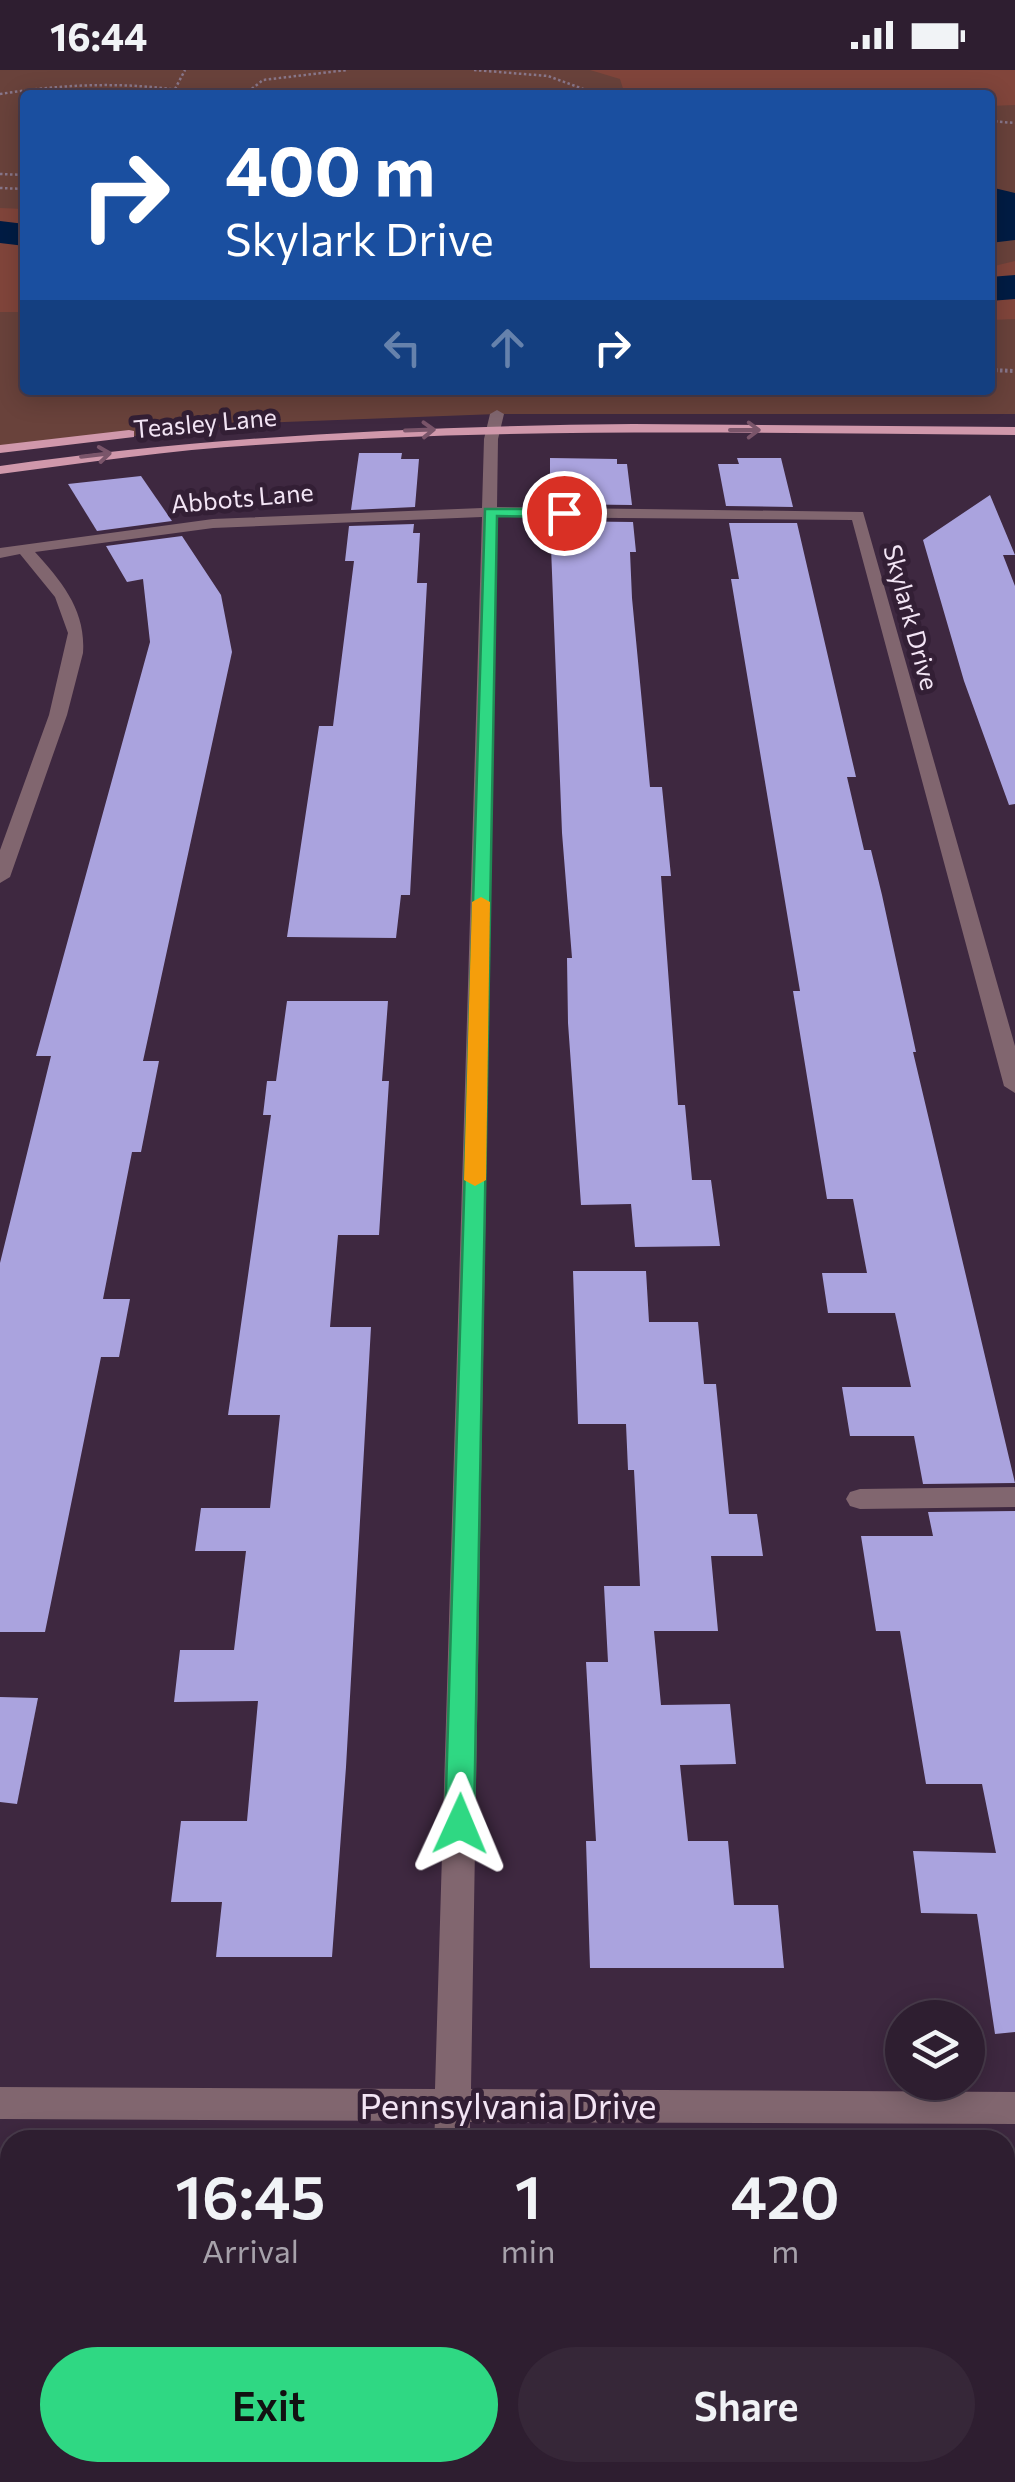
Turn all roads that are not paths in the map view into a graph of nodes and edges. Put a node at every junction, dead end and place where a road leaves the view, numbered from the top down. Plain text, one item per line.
1 (448, 414) dead end
2 (1015, 415) edge
3 (494, 421) junction
4 (1015, 431) edge
5 (140, 433) dead end
6 (0, 449) edge
7 (0, 470) edge
8 (490, 512) junction
9 (23, 548) junction
10 (0, 553) edge
11 (0, 877) edge
12 (1015, 1086) edge
13 (1015, 1497) edge
14 (860, 1499) dead end
15 (0, 2103) edge
16 (453, 2103) junction
17 (1015, 2108) edge
18 (452, 2130) edge

1 - 3 main road, Teasley Lane
2 - 3 main road, Teasley Lane
3 -> 4 main road, Teasley Lane
7 -> 3 main road, Teasley Lane
3 - 8 street
5 - 6 main road, Teasley Lane
8 - 9 street, Abbots Lane
8 - 12 street, Skylark Drive
8 - 16 street
9 - 10 street, Abbots Lane
9 - 11 street
13 - 14 street
15 - 16 street, Pennsylvania Drive
16 - 17 street, Pennsylvania Drive
16 - 18 street

